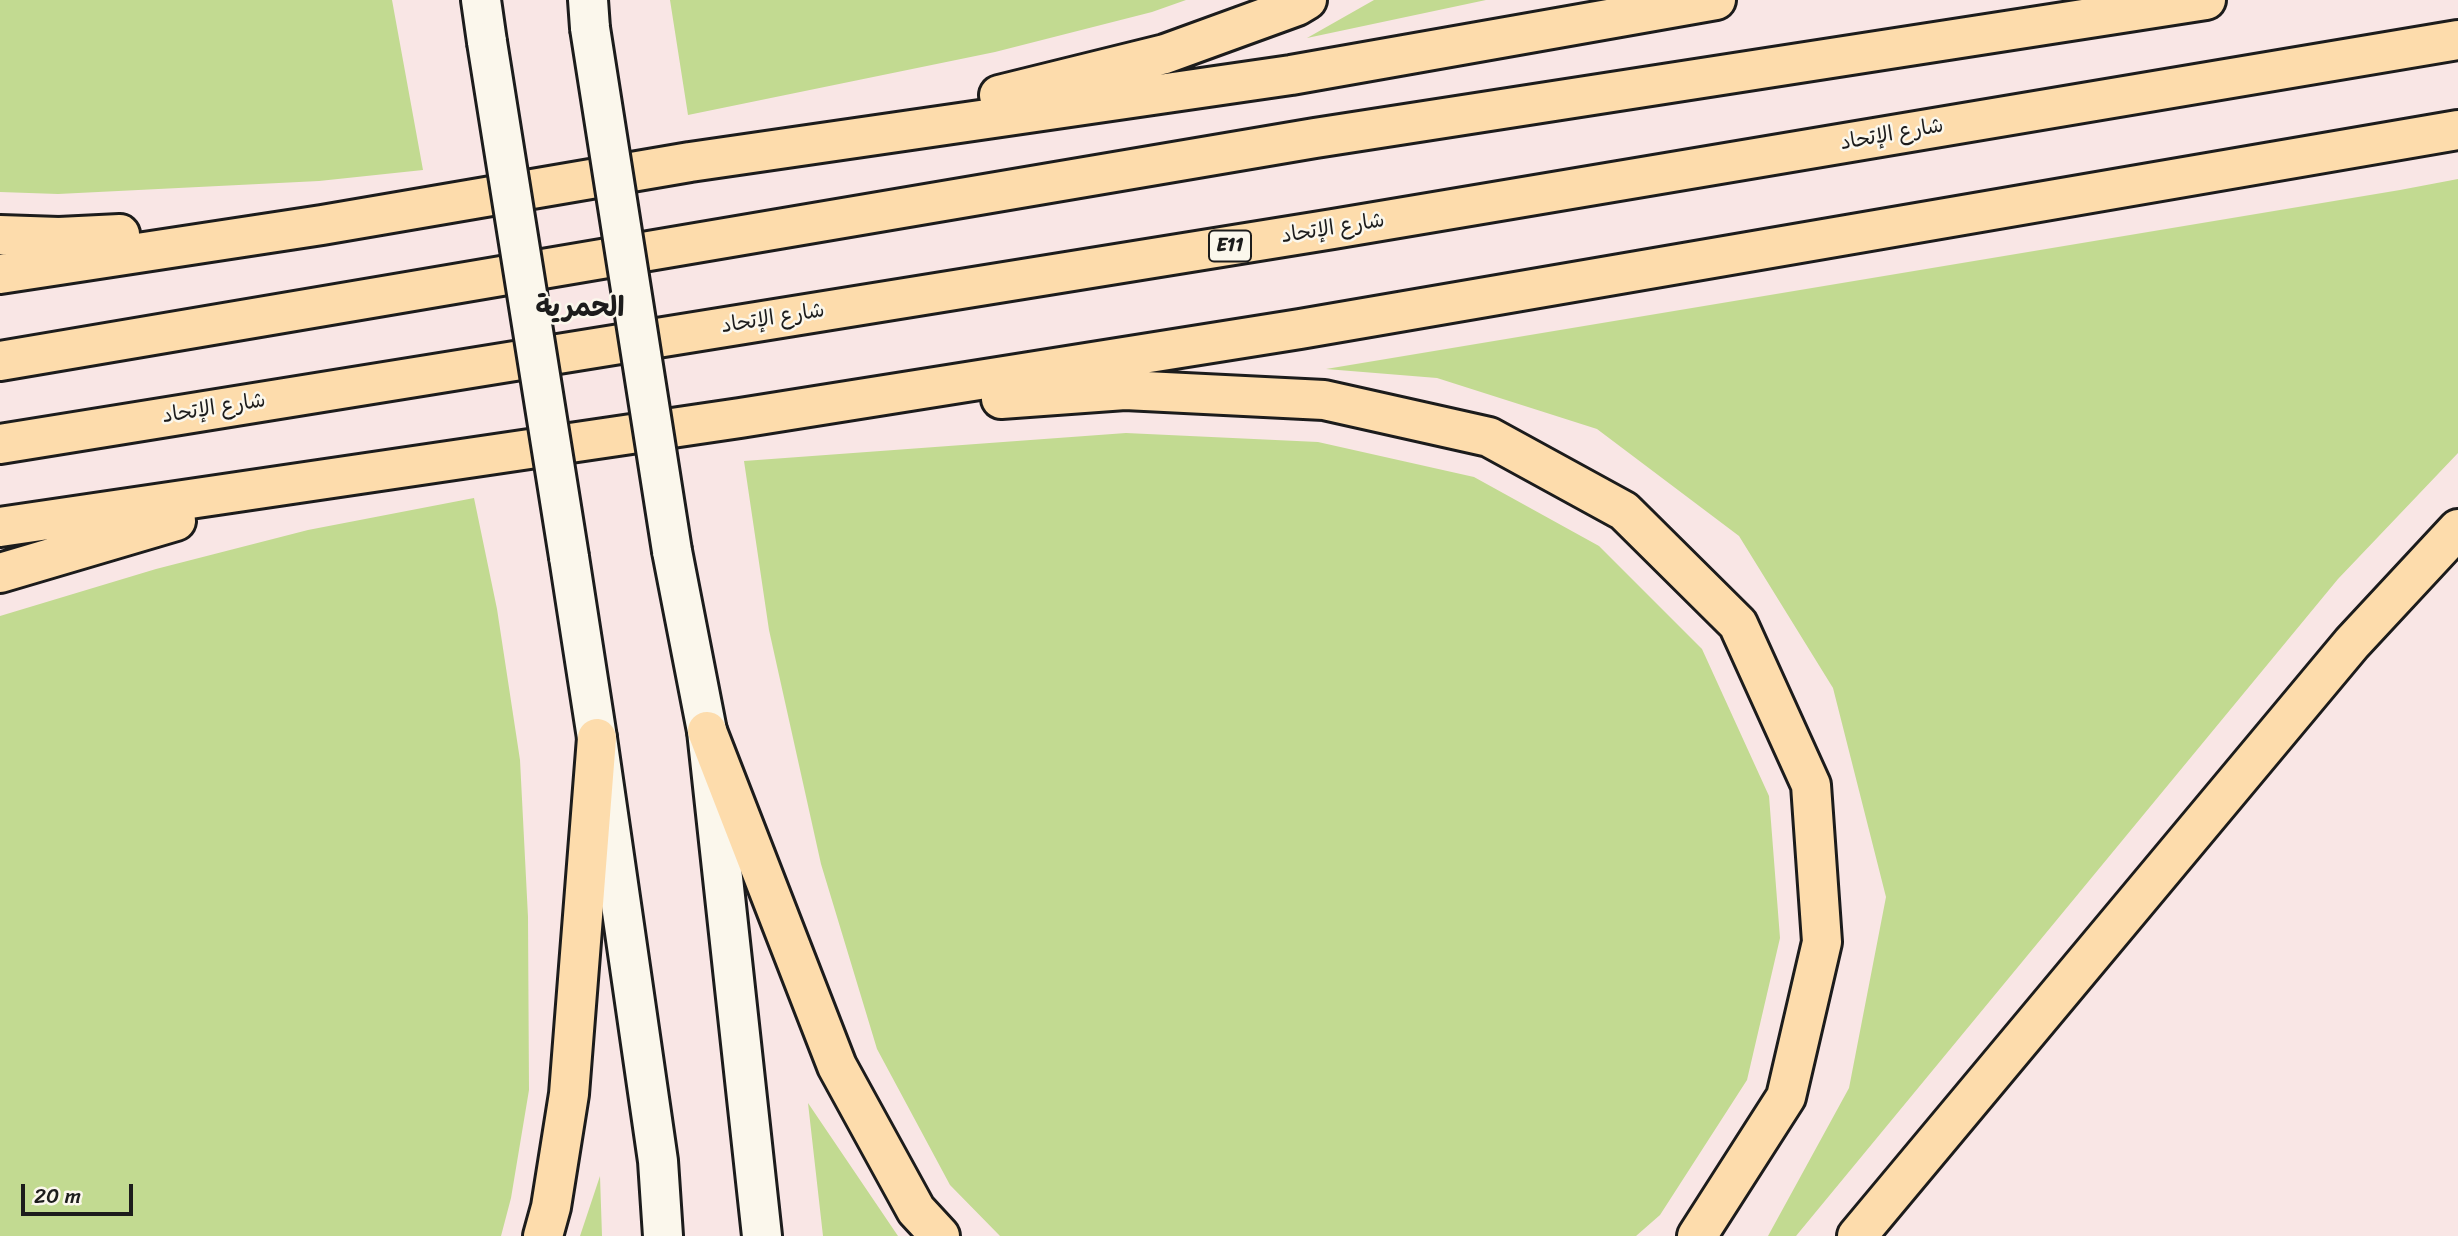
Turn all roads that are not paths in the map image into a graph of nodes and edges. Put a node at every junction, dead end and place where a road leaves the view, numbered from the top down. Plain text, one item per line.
1 (481, 0) edge
2 (1307, 0) edge
3 (1716, 0) edge
4 (2206, 0) edge
5 (589, 14) edge
6 (2458, 40) edge
7 (2458, 130) edge
8 (690, 162) junction
9 (321, 225) junction
10 (0, 235) edge
11 (0, 274) edge
12 (0, 361) edge
13 (740, 418) junction
14 (0, 444) edge
15 (458, 459) junction
16 (0, 527) edge
17 (2458, 529) edge
18 (0, 573) edge
19 (707, 731) junction
20 (597, 737) junction
21 (543, 1236) edge
22 (663, 1236) edge
23 (762, 1236) edge
24 (940, 1236) edge
25 (1697, 1236) edge
26 (1857, 1236) edge

1 - 20 street, bridge
2 - 8 main road
3 - 8 main road
4 - 12 main road
5 - 19 street, bridge
6 - 14 main road, شارع الإتحاد / E11
7 - 13 main road
8 - 9 main road
9 - 10 main road
9 - 11 main road
13 - 15 main road
13 - 25 main road
15 - 16 main road
15 - 18 main road
17 - 26 main road
19 - 23 street
19 - 24 main road
20 - 21 main road
20 - 22 street

